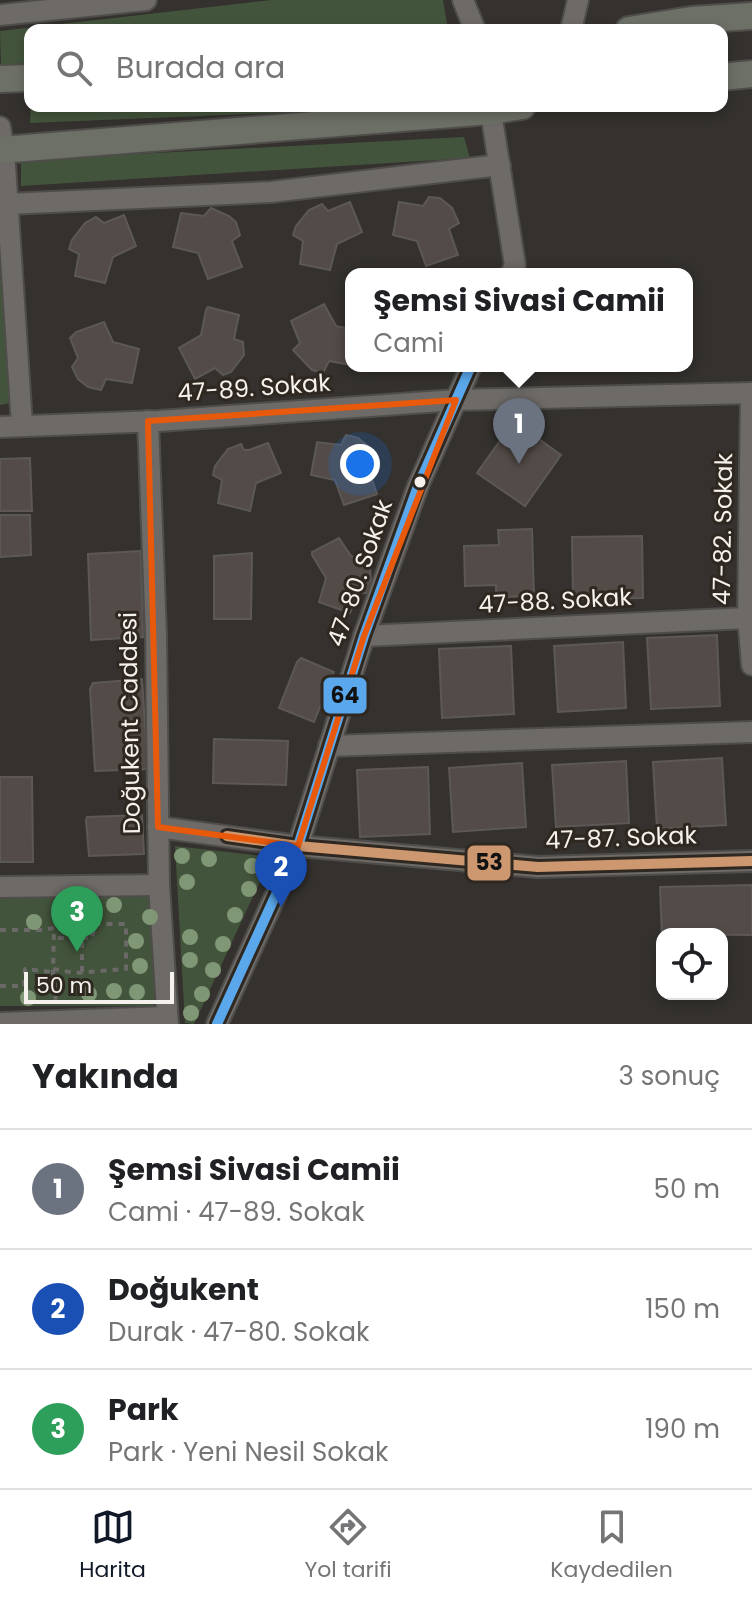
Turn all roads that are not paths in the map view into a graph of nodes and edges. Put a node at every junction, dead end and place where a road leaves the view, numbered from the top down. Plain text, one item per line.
1 (146, 0) edge
2 (463, 0) edge
3 (578, 0) edge
4 (0, 15) edge
5 (752, 16) edge
6 (693, 17) edge
7 (473, 24) edge
8 (572, 24) edge
9 (659, 24) edge
10 (752, 74) edge
11 (728, 76) edge
12 (24, 78) edge
13 (0, 79) edge
14 (446, 112) edge
15 (491, 112) edge
16 (1, 142) edge
17 (500, 165) junction
18 (7, 204) junction
19 (514, 268) edge
20 (468, 372) edge
21 (751, 393) edge
22 (456, 400) junction
23 (148, 421) junction
24 (22, 425) junction
25 (0, 427) edge
26 (748, 618) junction
27 (364, 636) junction
28 (752, 665) edge
29 (752, 732) edge
30 (329, 746) junction
31 (158, 827) junction
32 (298, 846) junction
33 (752, 861) edge
34 (159, 885) junction
35 (0, 887) edge
36 (167, 1021) edge
37 (0, 1023) edge
38 (217, 1024) edge

1 - 4 street
2 - 7 street
3 - 8 street
5 - 6 main road
6 - 9 main road
10 - 11 main road
12 - 13 main road
14 - 16 main road
15 - 17 street
16 - 18 street
17 - 18 street
17 - 19 street
18 - 24 street
20 - 22 street, 47-80. Sokak
21 - 22 street, 47-89. Sokak
21 - 26 street, 47-82. Sokak
22 - 23 street, 47-89. Sokak
22 - 27 street, 47-80. Sokak
23 - 24 street, 47-89. Sokak
23 - 31 street, Doğukent Caddesi
24 - 25 street, 47-89. Sokak
26 - 27 street, 47-88. Sokak
26 - 28 street, 47-82. Sokak
27 - 30 street, 47-80. Sokak
29 - 30 street
30 - 32 street, 47-80. Sokak
31 - 32 street, 47-87. Sokak
31 - 34 street, Doğukent Caddesi
32 - 33 street, 47-87. Sokak
32 - 38 street, 47-80. Sokak
34 - 35 street
34 - 36 street, Doğukent Caddesi
36 - 37 street

